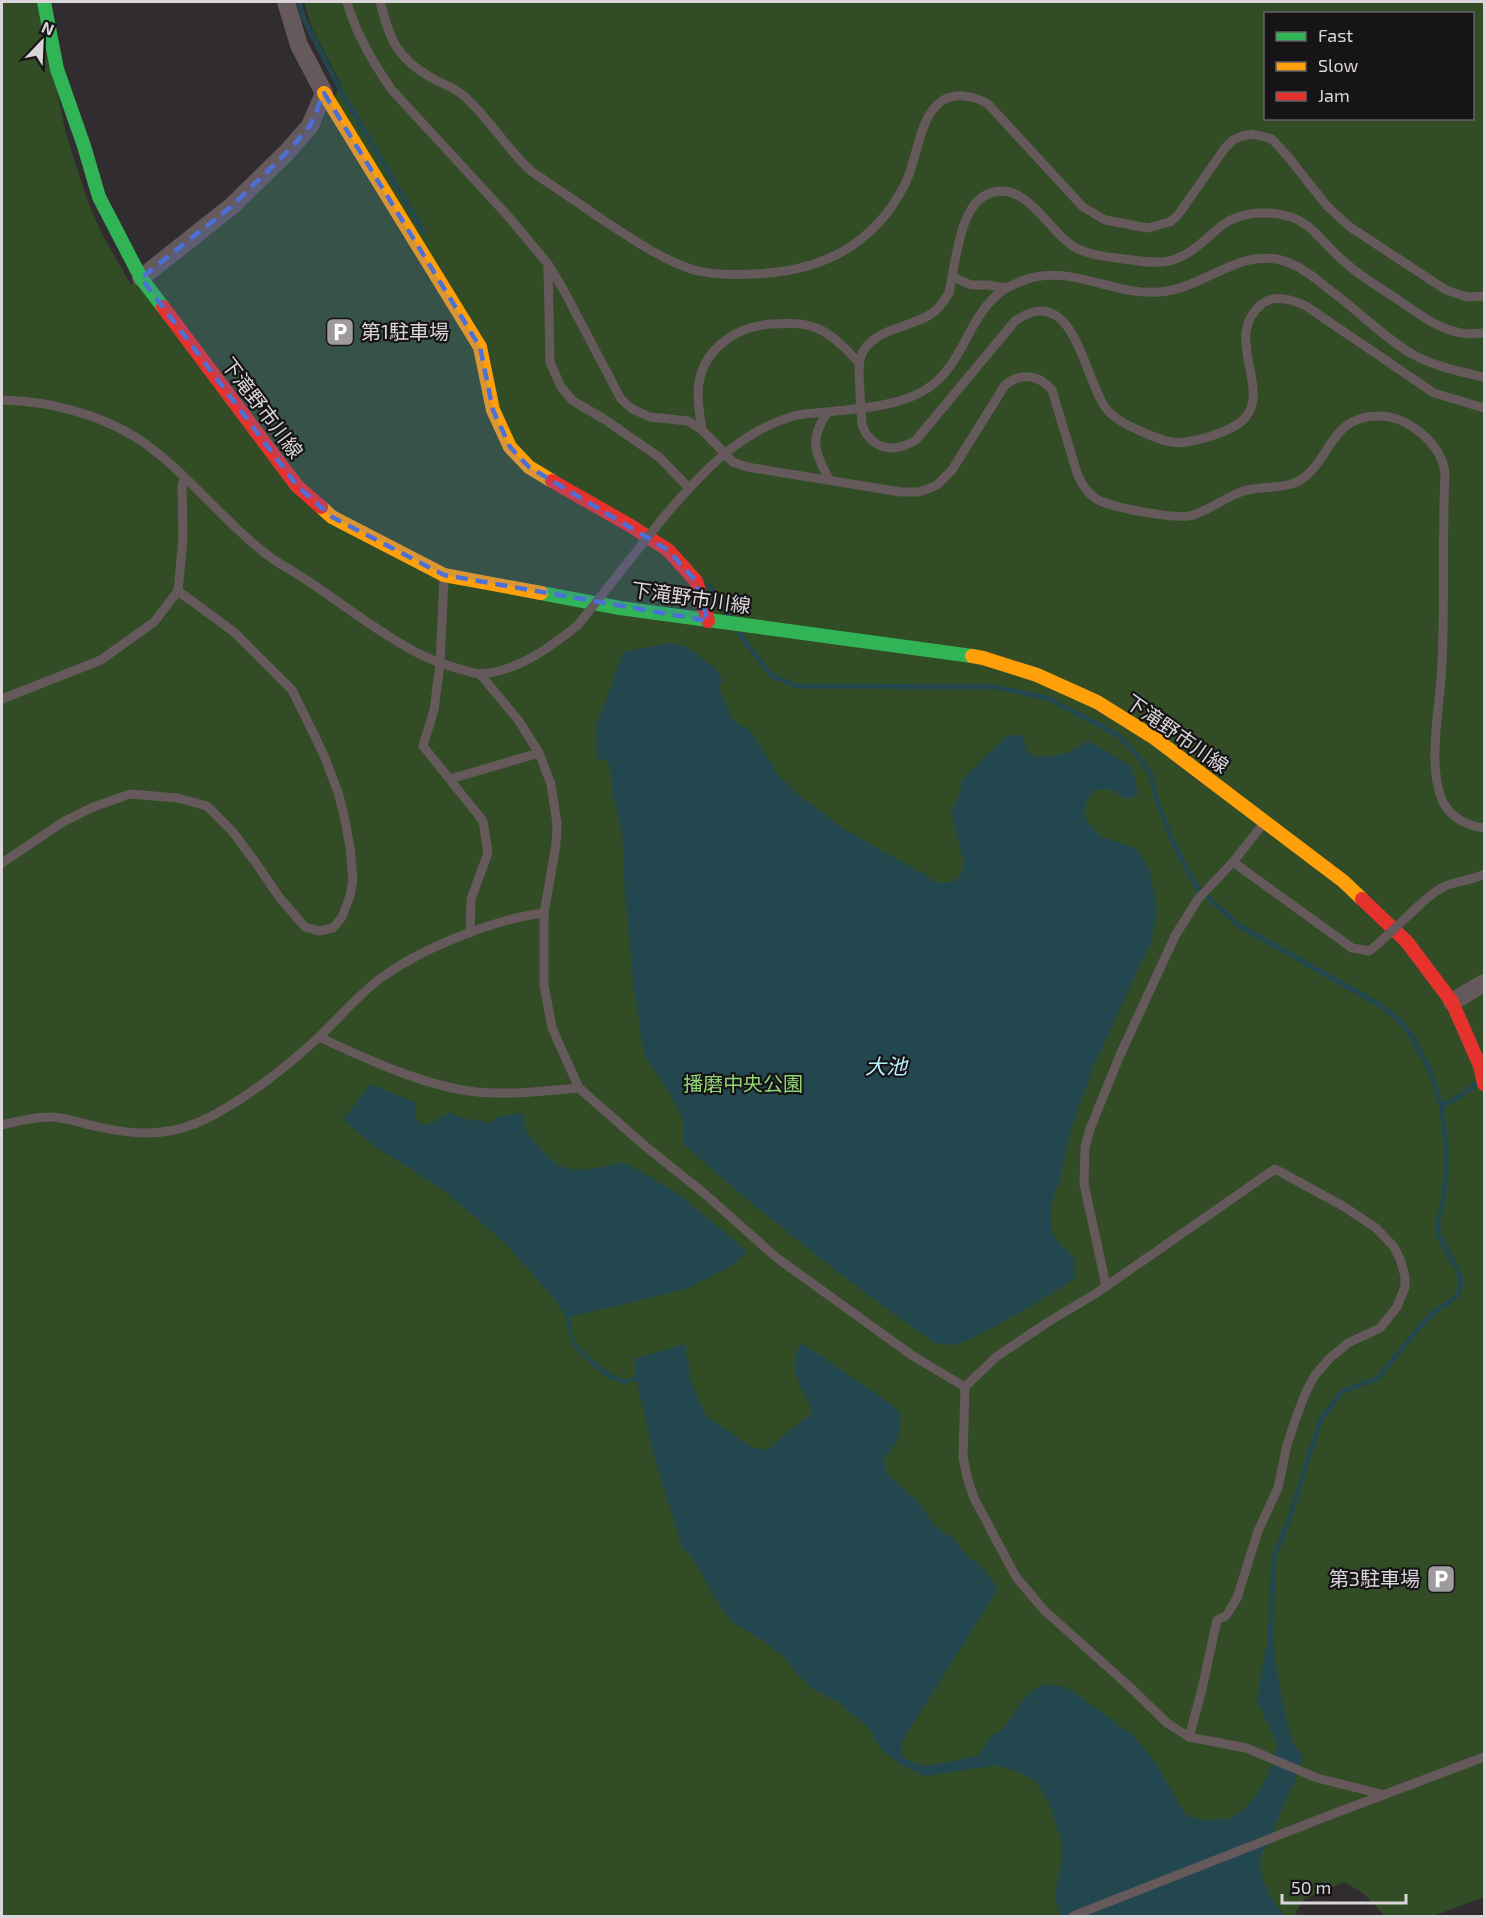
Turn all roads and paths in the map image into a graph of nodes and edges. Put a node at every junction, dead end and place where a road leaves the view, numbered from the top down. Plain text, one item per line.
1 (44, 2) edge
2 (286, 2) edge
3 (347, 2) edge
4 (380, 2) edge
5 (324, 93) junction
6 (548, 264) junction
7 (953, 277) junction
8 (141, 278) junction
9 (1006, 288) junction
10 (1485, 296) edge
11 (1485, 333) edge
12 (859, 363) junction
13 (1485, 376) edge
14 (2, 400) edge
15 (1485, 408) edge
16 (828, 412) junction
17 (702, 430) junction
18 (185, 478) junction
19 (829, 479) junction
20 (689, 488) junction
21 (444, 575) junction
22 (178, 591) junction
23 (708, 621) junction
24 (440, 664) junction
25 (480, 674) junction
26 (2, 699) edge
27 (539, 753) junction
28 (450, 779) junction
29 (1265, 821) junction
30 (1485, 828) edge
31 (1233, 862) junction
32 (2, 863) edge
33 (1485, 874) edge
34 (544, 913) junction
35 (470, 933) junction
36 (1485, 983) edge
37 (1452, 1002) junction
38 (319, 1036) junction
39 (1485, 1084) edge
40 (579, 1088) junction
41 (2, 1125) edge
42 (1106, 1285) junction
43 (965, 1387) junction
44 (1189, 1737) junction
45 (1485, 1757) edge
46 (1385, 1795) junction
47 (1073, 1917) edge

1 - 8 main road, 下滝野市川線
2 - 5 street
3 - 6 lane
4 - 10 lane
5 - 8 street
5 - 23 main road
6 - 17 lane
6 - 20 lane
7 - 9 lane
7 - 11 lane
7 - 12 lane
8 - 21 main road, 下滝野市川線
9 - 13 lane
9 - 16 lane
12 - 15 lane, bridge
12 - 17 lane
14 - 18 lane
16 - 19 lane
16 - 20 lane
17 - 19 lane, bridge
18 - 22 lane
18 - 24 lane
19 - 30 lane
20 - 25 lane, bridge
21 - 23 main road, 下滝野市川線
21 - 24 lane
22 - 26 lane
22 - 32 lane
23 - 29 main road, 下滝野市川線
24 - 25 lane
24 - 28 lane
25 - 27 lane
27 - 28 lane
27 - 34 lane
28 - 35 lane
29 - 31 lane
29 - 37 main road, 下滝野市川線
31 - 33 lane, bridge
31 - 42 lane
34 - 35 lane
34 - 40 lane
35 - 38 lane
36 - 37 street
37 - 39 main road, 下滝野市川線
38 - 40 lane
38 - 41 lane
40 - 43 lane
42 - 43 lane
42 - 44 lane
43 - 44 lane
44 - 46 lane
45 - 46 lane
46 - 47 lane

